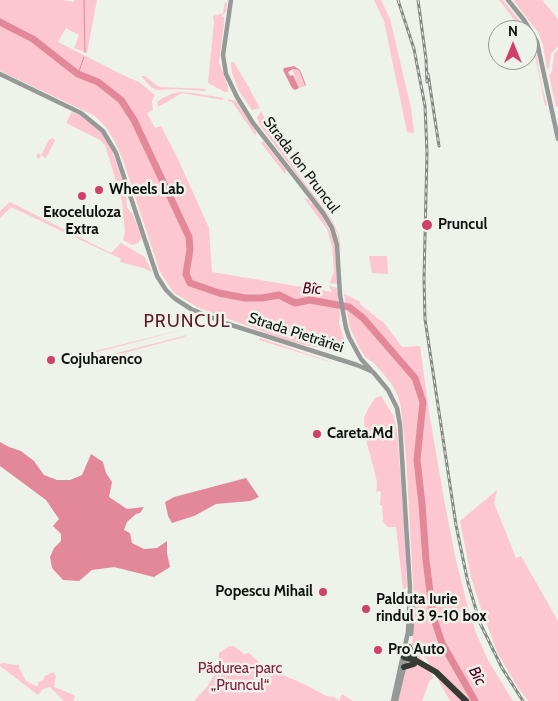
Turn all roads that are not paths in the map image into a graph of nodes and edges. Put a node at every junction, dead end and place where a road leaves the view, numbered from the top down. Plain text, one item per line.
1 (231, 0) edge
2 (508, 0) edge
3 (0, 74) edge
4 (558, 139) edge
5 (373, 372) junction
6 (410, 588) junction
7 (409, 647) junction
8 (405, 661) junction
9 (414, 662) junction
10 (394, 701) edge
11 (466, 701) edge

1 - 5 street, Strada Ion Pruncul
2 - 4 street
3 - 5 street, Strada Pietrăriei
5 - 6 street, Strada Pietrăriei
6 - 7 street, Strada Pietrăriei
6 - 8 street, Strada Pietrăriei
7 - 8 street, Strada Pietrăriei
7 - 9 highway
8 - 9 highway
8 - 9 highway
8 - 10 street, Strada Pietrăriei
9 - 11 highway

